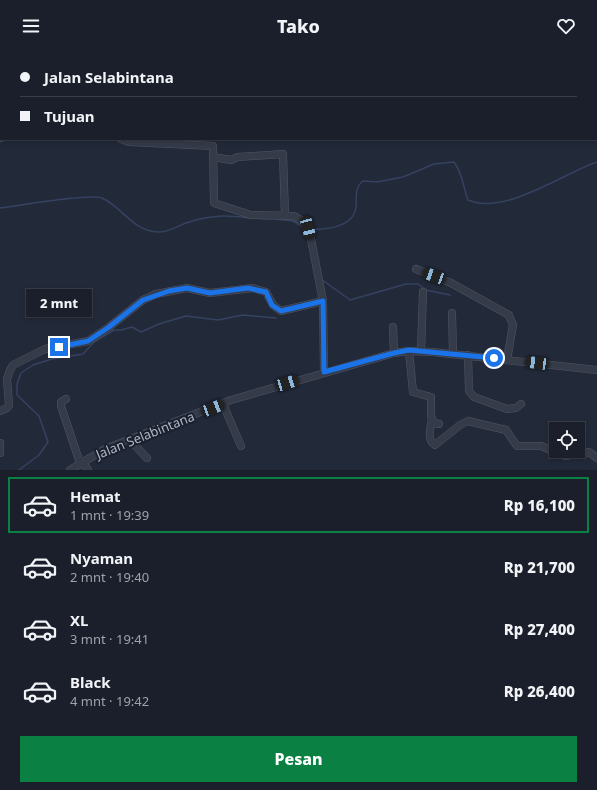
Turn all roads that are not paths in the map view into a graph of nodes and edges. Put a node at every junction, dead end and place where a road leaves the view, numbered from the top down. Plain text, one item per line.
1 (124, 140) edge
2 (213, 142) edge
3 (213, 157) junction
4 (286, 215) junction
5 (416, 269) dead end
6 (423, 292) dead end
7 (323, 301) junction
8 (452, 313) dead end
9 (393, 327) dead end
10 (409, 350) junction
11 (421, 351) junction
12 (394, 353) junction
13 (453, 353) junction
14 (468, 355) junction
15 (507, 360) junction
16 (597, 370) edge
17 (324, 372) junction
18 (66, 399) dead end
19 (223, 404) junction
20 (520, 404) dead end
21 (0, 411) edge
22 (432, 418) junction
23 (439, 424) dead end
24 (130, 440) junction
25 (0, 443) edge
26 (241, 446) dead end
27 (0, 453) edge
28 (147, 458) dead end
29 (597, 458) edge
30 (81, 462) junction
31 (70, 470) edge
32 (88, 470) edge

1 - 2 street
2 - 3 street
3 - 4 street
3 - 4 street
4 - 7 street
5 - 15 street
6 - 11 street
7 - 17 street
7 - 21 street
8 - 13 street
9 - 12 street
10 - 11 street, Jalan Selabintana
10 - 12 street, Jalan Selabintana
10 - 22 street
11 - 13 street, Jalan Selabintana
12 - 17 street, Jalan Selabintana
13 - 14 street, Jalan Selabintana
14 - 15 street, Jalan Selabintana
14 - 20 street
15 - 16 street, Jalan Selabintana
17 - 19 street, Jalan Selabintana
18 - 30 street
19 - 24 street, Jalan Selabintana
19 - 26 street
22 - 23 street
22 - 29 street
24 - 28 street
24 - 30 street, Jalan Selabintana
25 - 27 street
30 - 31 street, Jalan Selabintana
30 - 32 street

